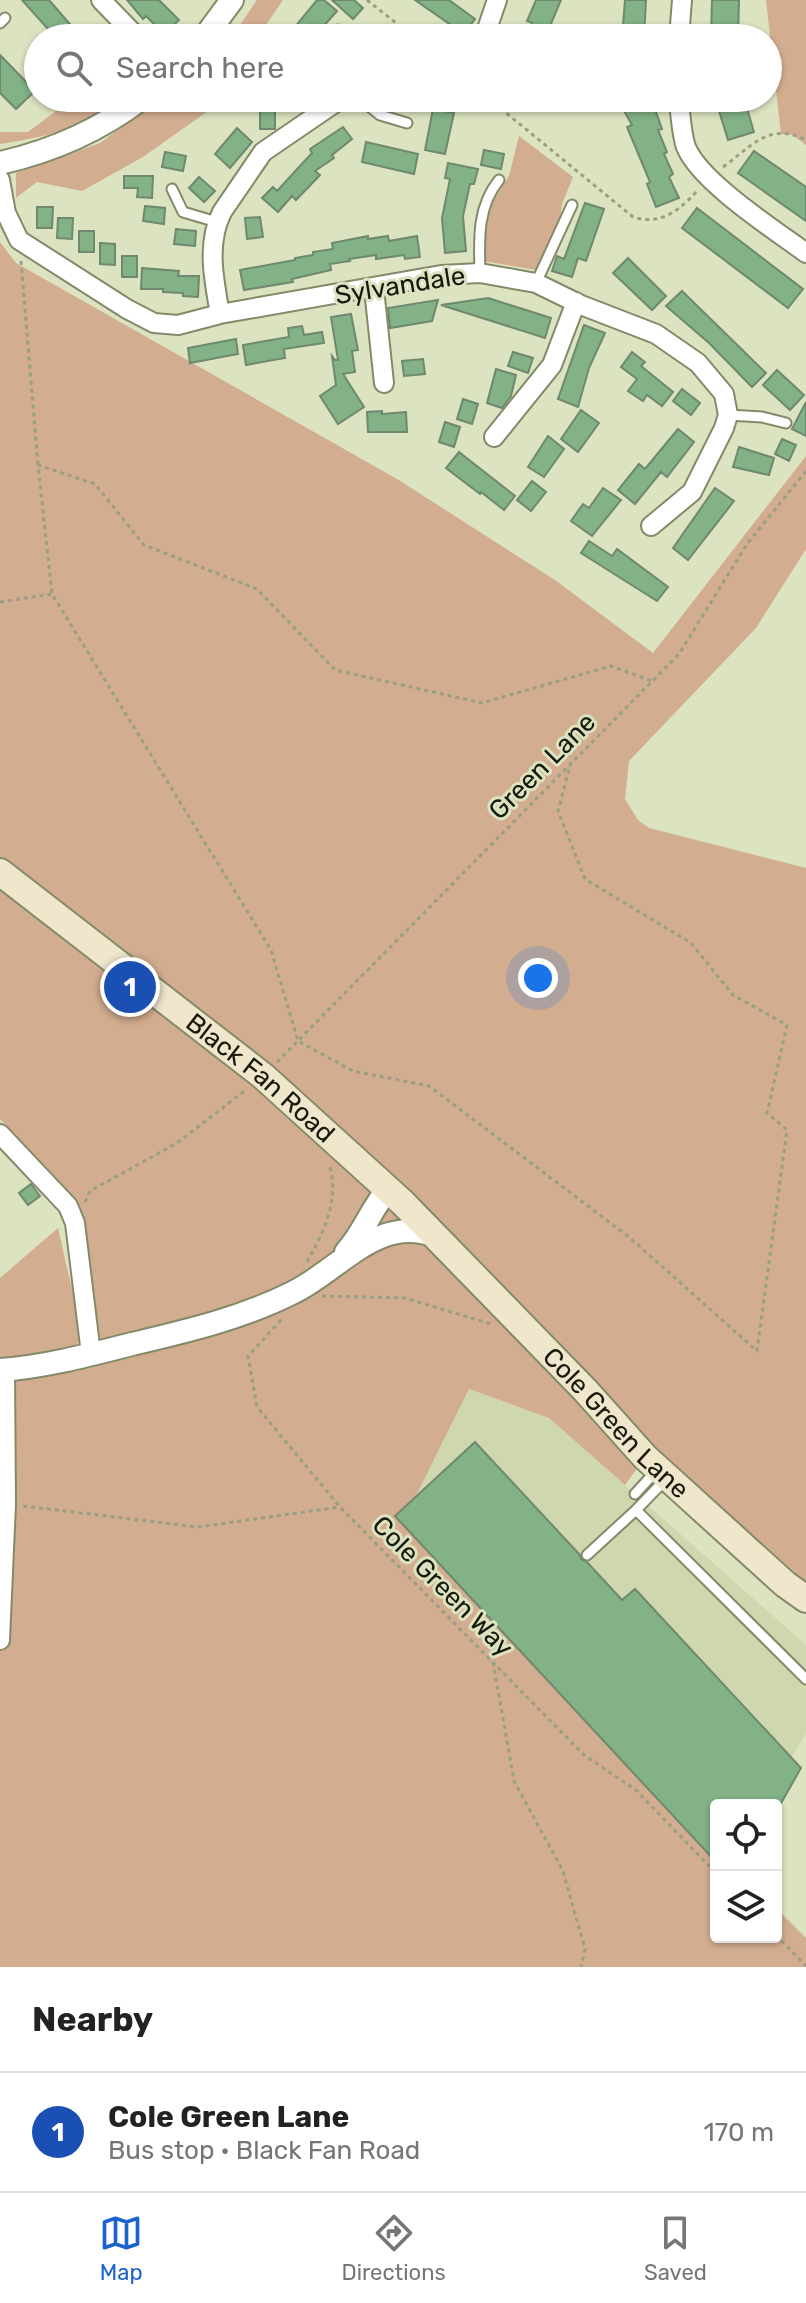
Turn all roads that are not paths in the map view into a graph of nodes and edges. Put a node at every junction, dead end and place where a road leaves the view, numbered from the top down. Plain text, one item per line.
1 (101, 0) edge
2 (232, 0) edge
3 (497, 0) edge
4 (682, 0) edge
5 (124, 24) edge
6 (214, 24) edge
7 (489, 24) edge
8 (680, 24) edge
9 (121, 112) edge
10 (322, 112) edge
11 (376, 112) edge
12 (681, 112) edge
13 (407, 123) dead end
14 (0, 163) edge
15 (0, 180) edge
16 (499, 180) dead end
17 (172, 189) dead end
18 (572, 205) dead end
19 (217, 222) junction
20 (806, 253) edge
21 (480, 273) junction
22 (536, 283) junction
23 (374, 289) junction
24 (576, 302) junction
25 (220, 314) junction
26 (384, 383) dead end
27 (728, 415) junction
28 (786, 423) dead end
29 (494, 437) dead end
30 (651, 526) dead end
31 (0, 872) edge
32 (0, 1134) edge
33 (396, 1196) junction
34 (435, 1236) junction
35 (328, 1271) junction
36 (91, 1354) junction
37 (2, 1370) edge
38 (663, 1472) junction
39 (635, 1494) dead end
40 (636, 1510) junction
41 (587, 1555) dead end
42 (806, 1599) edge
43 (0, 1640) edge
44 (806, 1679) edge

1 - 5 street
2 - 6 street
3 - 7 street
4 - 8 street
9 - 14 street
10 - 19 street
11 - 13 lane
12 - 20 street
15 - 25 street, Sylvandale
16 - 21 lane
17 - 19 lane
18 - 22 lane
19 - 25 street
21 - 22 street, Sylvandale
21 - 23 street, Sylvandale
22 - 24 street, Sylvandale
23 - 25 street, Sylvandale
23 - 26 street
24 - 27 street, Sylvandale
24 - 29 street
27 - 28 lane
27 - 30 street
31 - 33 main road, Black Fan Road
32 - 36 street
33 - 34 main road, Cole Green Lane
33 - 35 street
34 - 35 street
34 - 38 main road, Cole Green Lane
35 - 36 street
36 - 37 street
37 - 43 street
38 - 39 lane
38 - 40 lane
38 - 42 main road, Cole Green Lane
40 - 41 lane
40 - 44 lane

